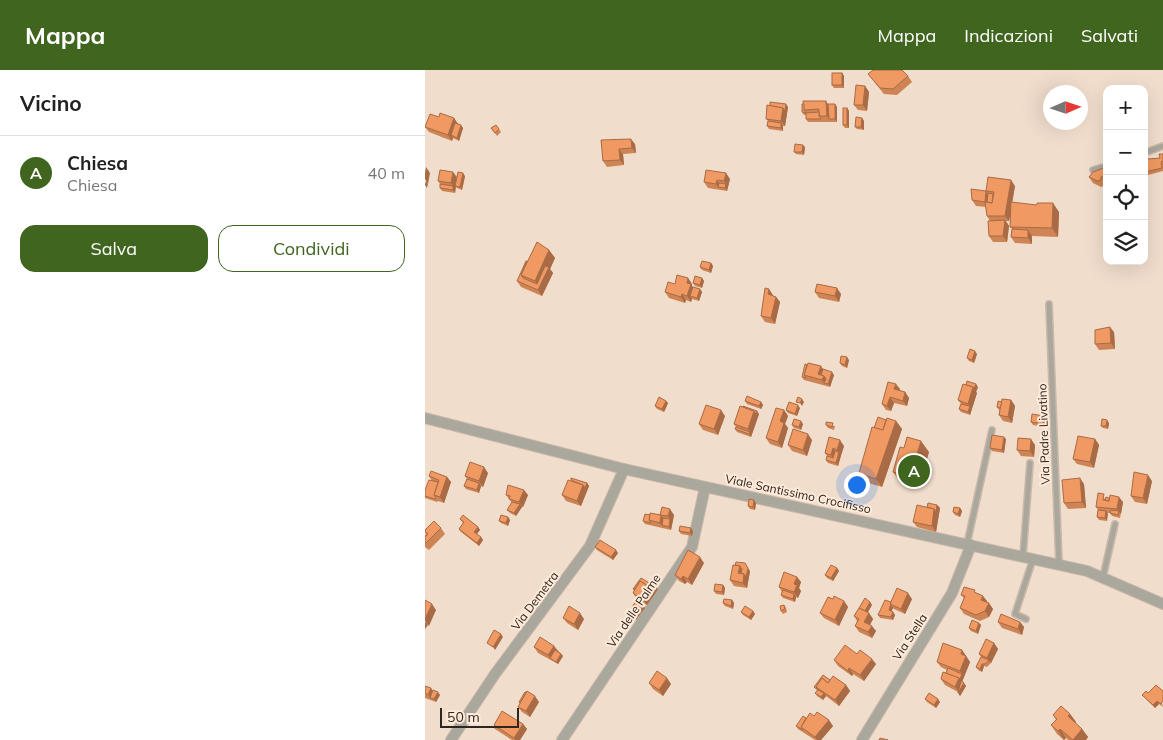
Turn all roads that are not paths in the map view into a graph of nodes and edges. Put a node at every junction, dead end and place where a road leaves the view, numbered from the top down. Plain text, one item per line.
1 (1163, 146) edge
2 (1148, 152) edge
3 (1103, 167) edge
4 (1093, 170) edge
5 (1049, 304) dead end
6 (425, 418) edge
7 (992, 430) dead end
8 (1030, 463) dead end
9 (624, 469) junction
10 (705, 486) junction
11 (1115, 524) dead end
12 (969, 545) junction
13 (1028, 558) junction
14 (1059, 564) junction
15 (1103, 577) junction
16 (1163, 604) edge
17 (1026, 619) dead end
18 (451, 740) edge
19 (563, 740) edge
20 (863, 740) edge

1 - 2 lane
3 - 4 lane
5 - 14 lane, Via Padre Livatino
6 - 9 street, Viale Santissimo Crocifisso
7 - 12 lane
8 - 13 lane
9 - 10 street, Viale Santissimo Crocifisso
9 - 18 street, Via Demetra
10 - 12 street, Viale Santissimo Crocifisso
10 - 19 street, Via delle Palme
11 - 15 lane
12 - 13 street, Viale Santissimo Crocifisso
12 - 20 street, Via Stella
13 - 14 street, Viale Santissimo Crocifisso
13 - 17 lane
14 - 15 street, Viale Santissimo Crocifisso
15 - 16 street, Viale Santissimo Crocifisso

